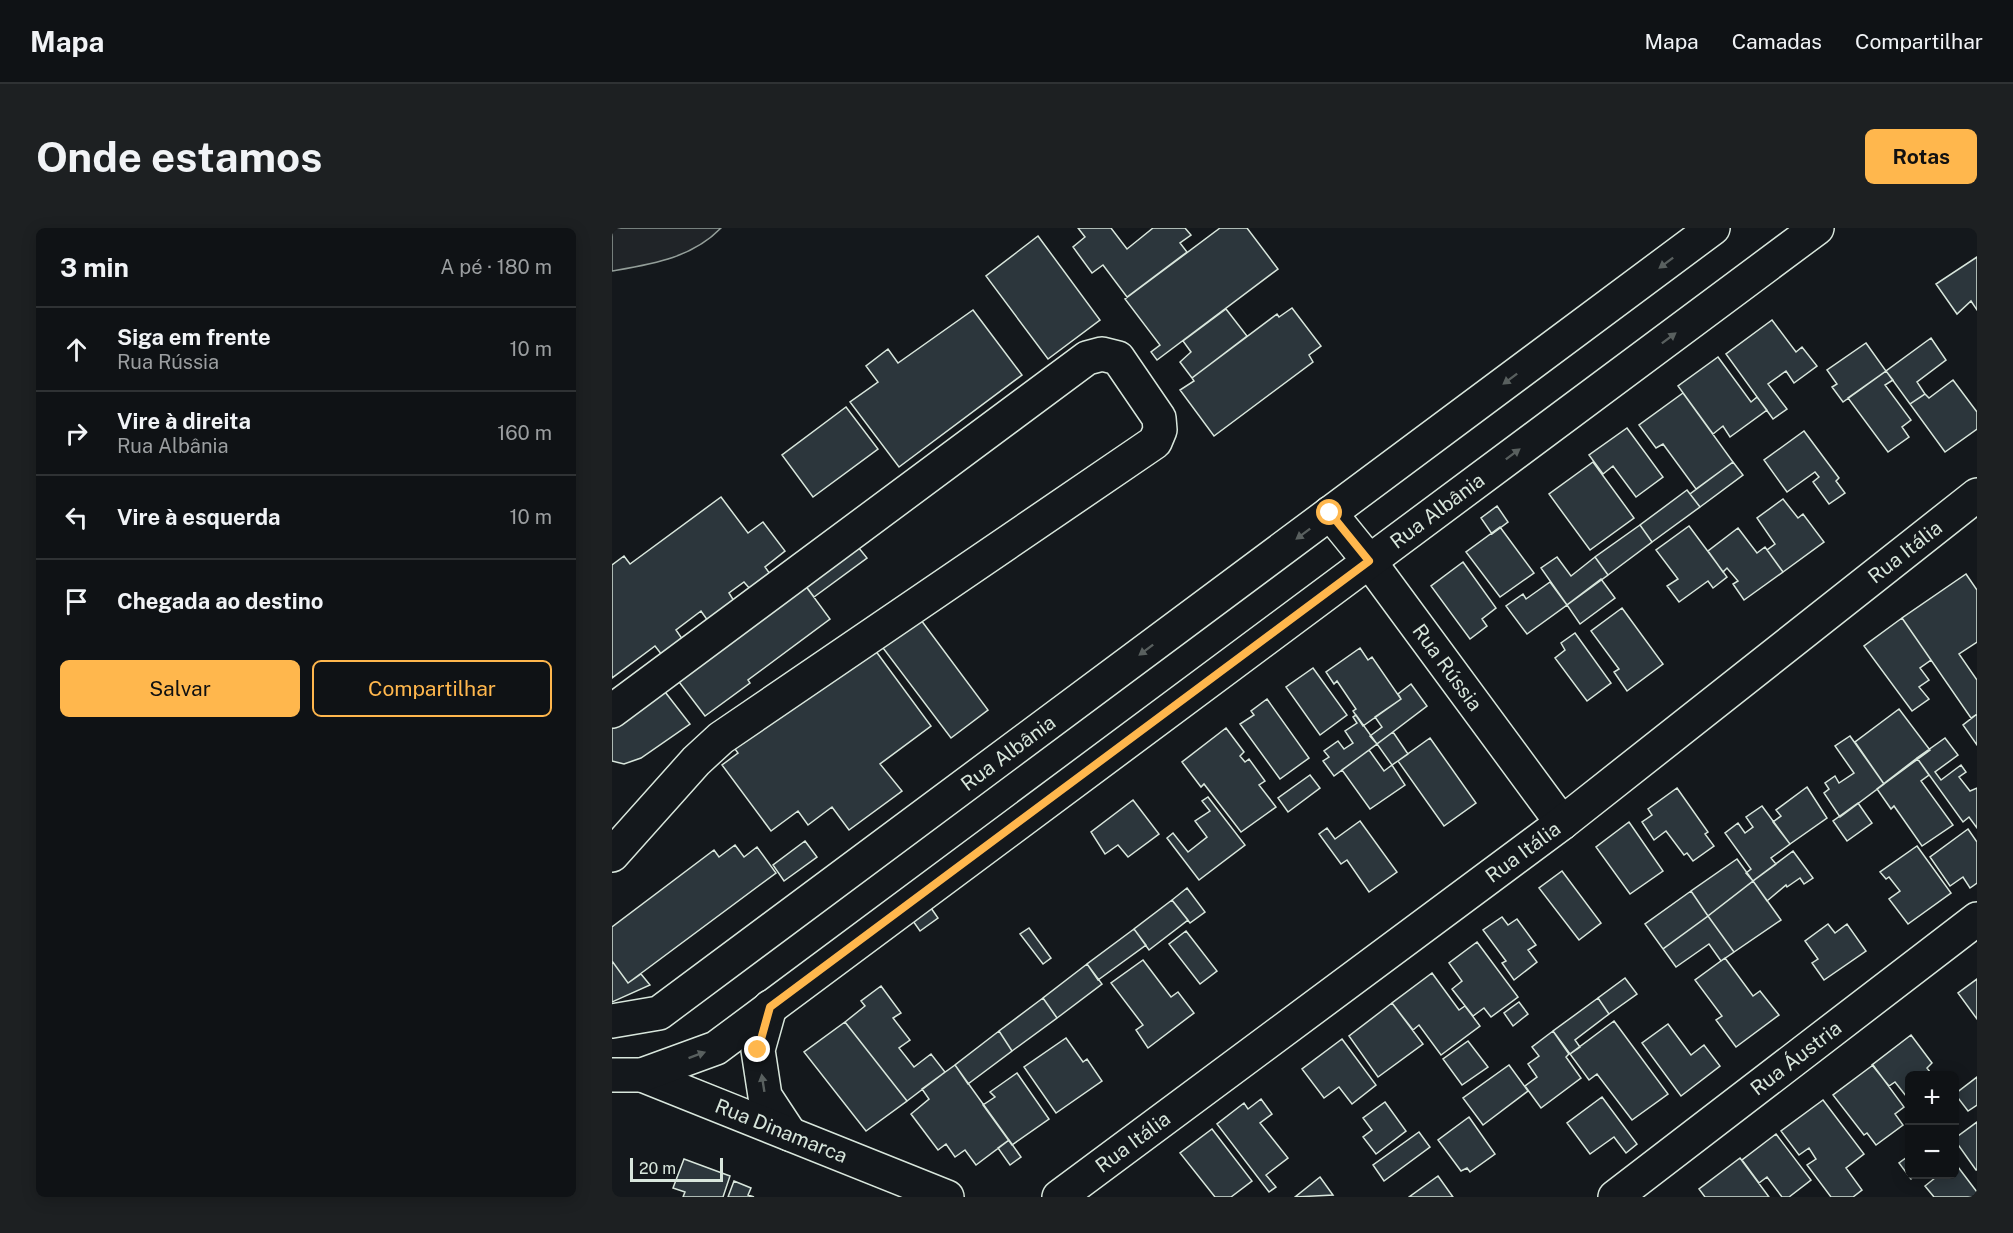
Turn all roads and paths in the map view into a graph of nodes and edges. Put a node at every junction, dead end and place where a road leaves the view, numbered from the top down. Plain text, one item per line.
1 (1713, 228) edge
2 (1817, 228) edge
3 (1977, 495) edge
4 (1330, 513) junction
5 (1369, 561) junction
6 (612, 711) edge
7 (1562, 823) junction
8 (612, 855) edge
9 (1977, 919) edge
10 (770, 1007) junction
11 (612, 1021) edge
12 (627, 1075) edge
13 (790, 1134) junction
14 (947, 1197) edge
15 (1059, 1197) edge
16 (1616, 1197) edge

1 -> 4 main road, Rua Albânia
5 -> 2 main road, Rua Albânia
3 - 7 main road, Rua Itália
4 - 5 main road, Rua Rússia
4 -> 11 main road, Rua Albânia
5 - 7 main road, Rua Rússia
5 - 10 main road, Rua Albânia
6 - 8 main road
7 - 15 main road, Rua Itália
9 - 16 main road, Rua Áustria
12 -> 10 main road, Rua Albânia
13 -> 10 main road
12 - 13 main road, Rua Dinamarca
13 - 14 main road, Rua Dinamarca

